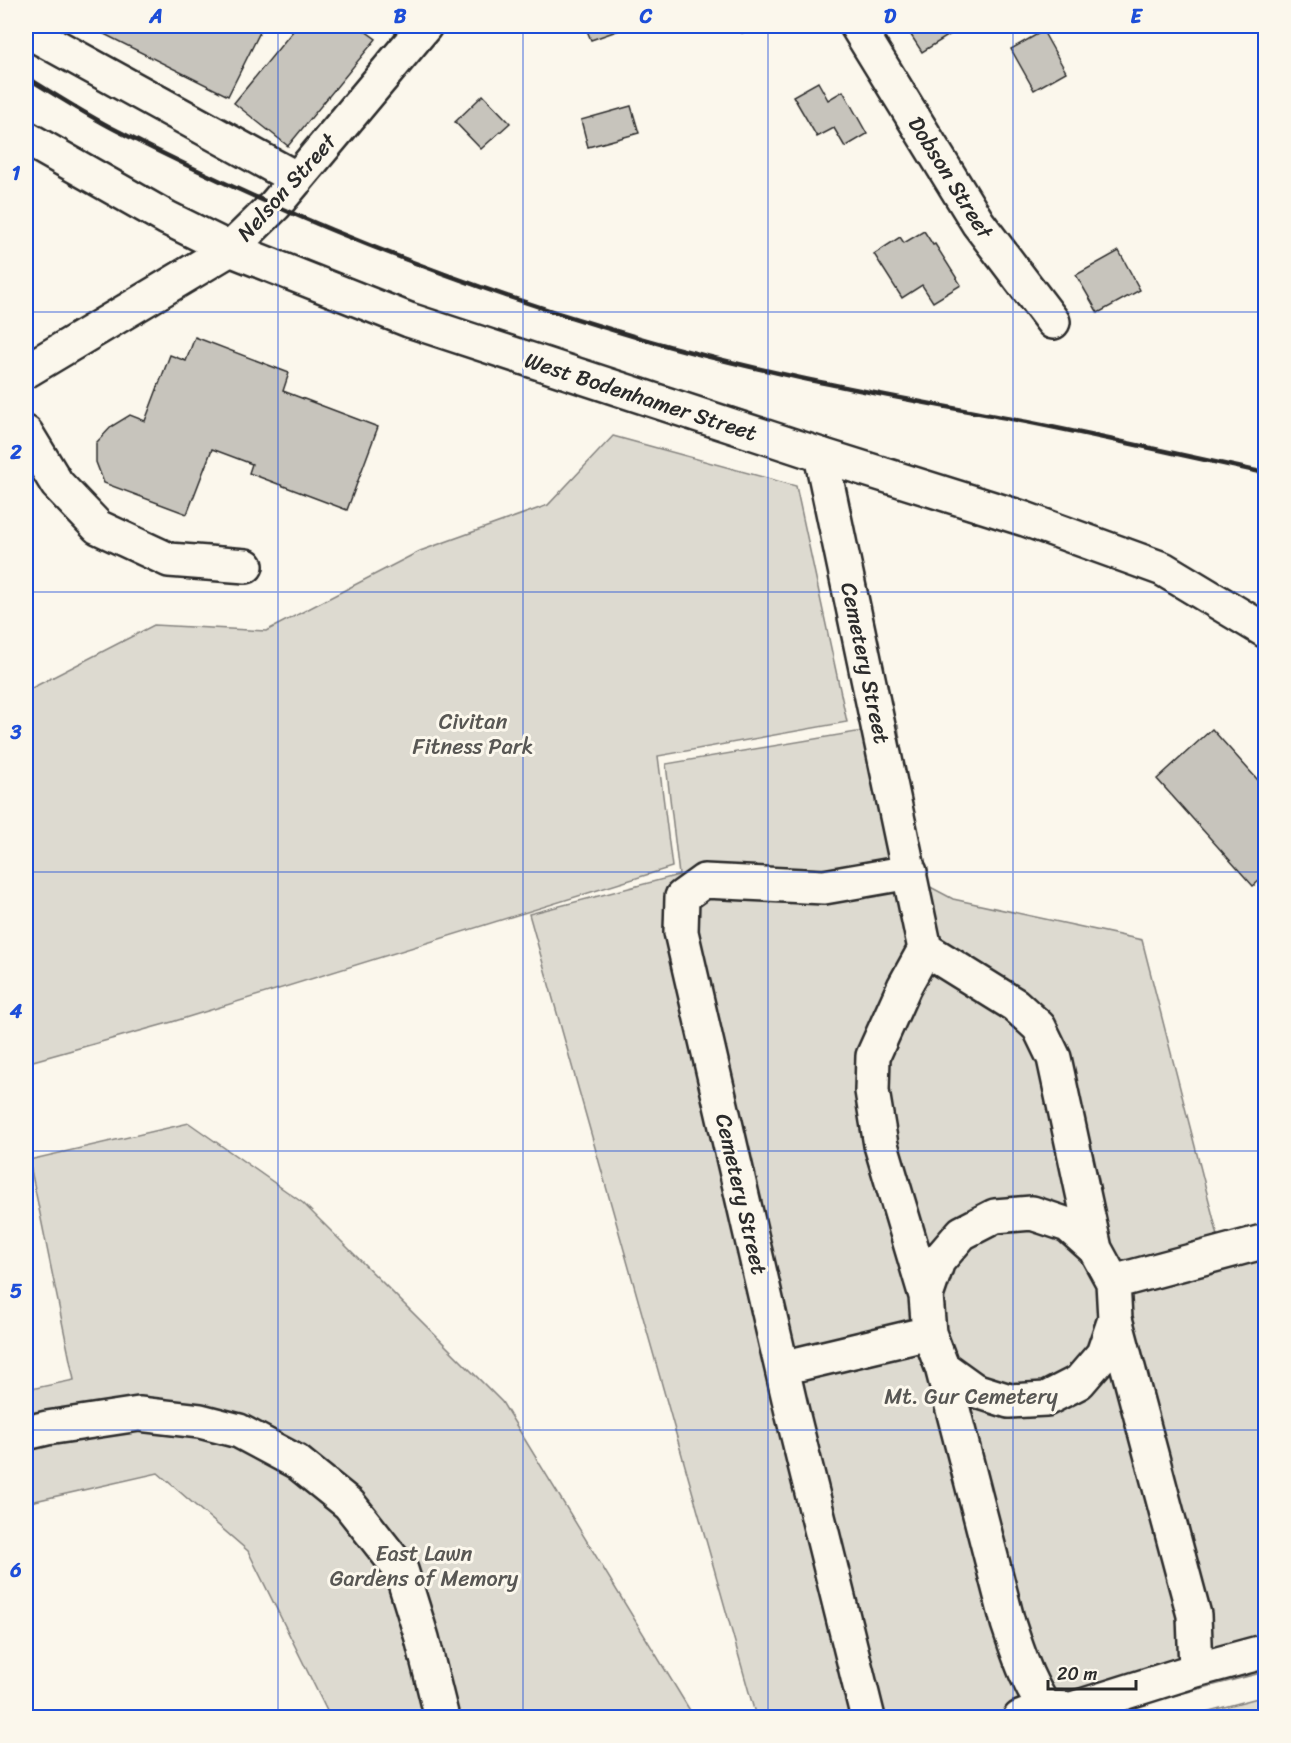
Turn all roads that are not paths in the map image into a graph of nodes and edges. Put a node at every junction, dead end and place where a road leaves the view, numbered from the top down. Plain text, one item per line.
1 (425, 26) edge
2 (857, 26) edge
3 (26, 30) edge
4 (26, 138) edge
5 (297, 179) junction
6 (230, 249) junction
7 (1053, 322) dead end
8 (26, 371) edge
9 (26, 433) edge
10 (821, 455) junction
11 (246, 566) dead end
12 (1266, 631) edge
13 (910, 872) junction
14 (925, 949) junction
15 (1266, 1241) edge
16 (1095, 1249) junction
17 (1113, 1282) junction
18 (926, 1296) junction
19 (1115, 1319) junction
20 (929, 1333) junction
21 (942, 1367) junction
22 (782, 1368) junction
23 (26, 1433) edge
24 (1266, 1651) edge
25 (1196, 1670) junction
26 (1040, 1714) edge
27 (442, 1718) edge
28 (868, 1718) edge

1 - 5 main road, Nelson Street
2 - 7 main road, Dobson Street
3 - 5 main road
4 - 6 main road, West Bodenhamer Street
5 - 6 main road, Nelson Street
6 - 8 main road, Nelson Street
6 - 10 main road, West Bodenhamer Street
9 - 11 main road
10 - 12 main road, West Bodenhamer Street
10 - 13 main road, Cemetery Street
13 - 14 main road, Cemetery Street
13 - 22 main road, Cemetery Street
14 - 16 main road
14 - 18 main road
15 - 17 main road
16 - 17 main road
16 - 18 main road
17 - 19 main road
18 - 20 main road
19 - 21 main road
19 - 25 main road
20 - 21 main road
20 - 22 main road
21 - 26 main road
22 - 28 main road, Cemetery Street
23 - 27 main road
24 - 25 main road
25 - 26 main road

